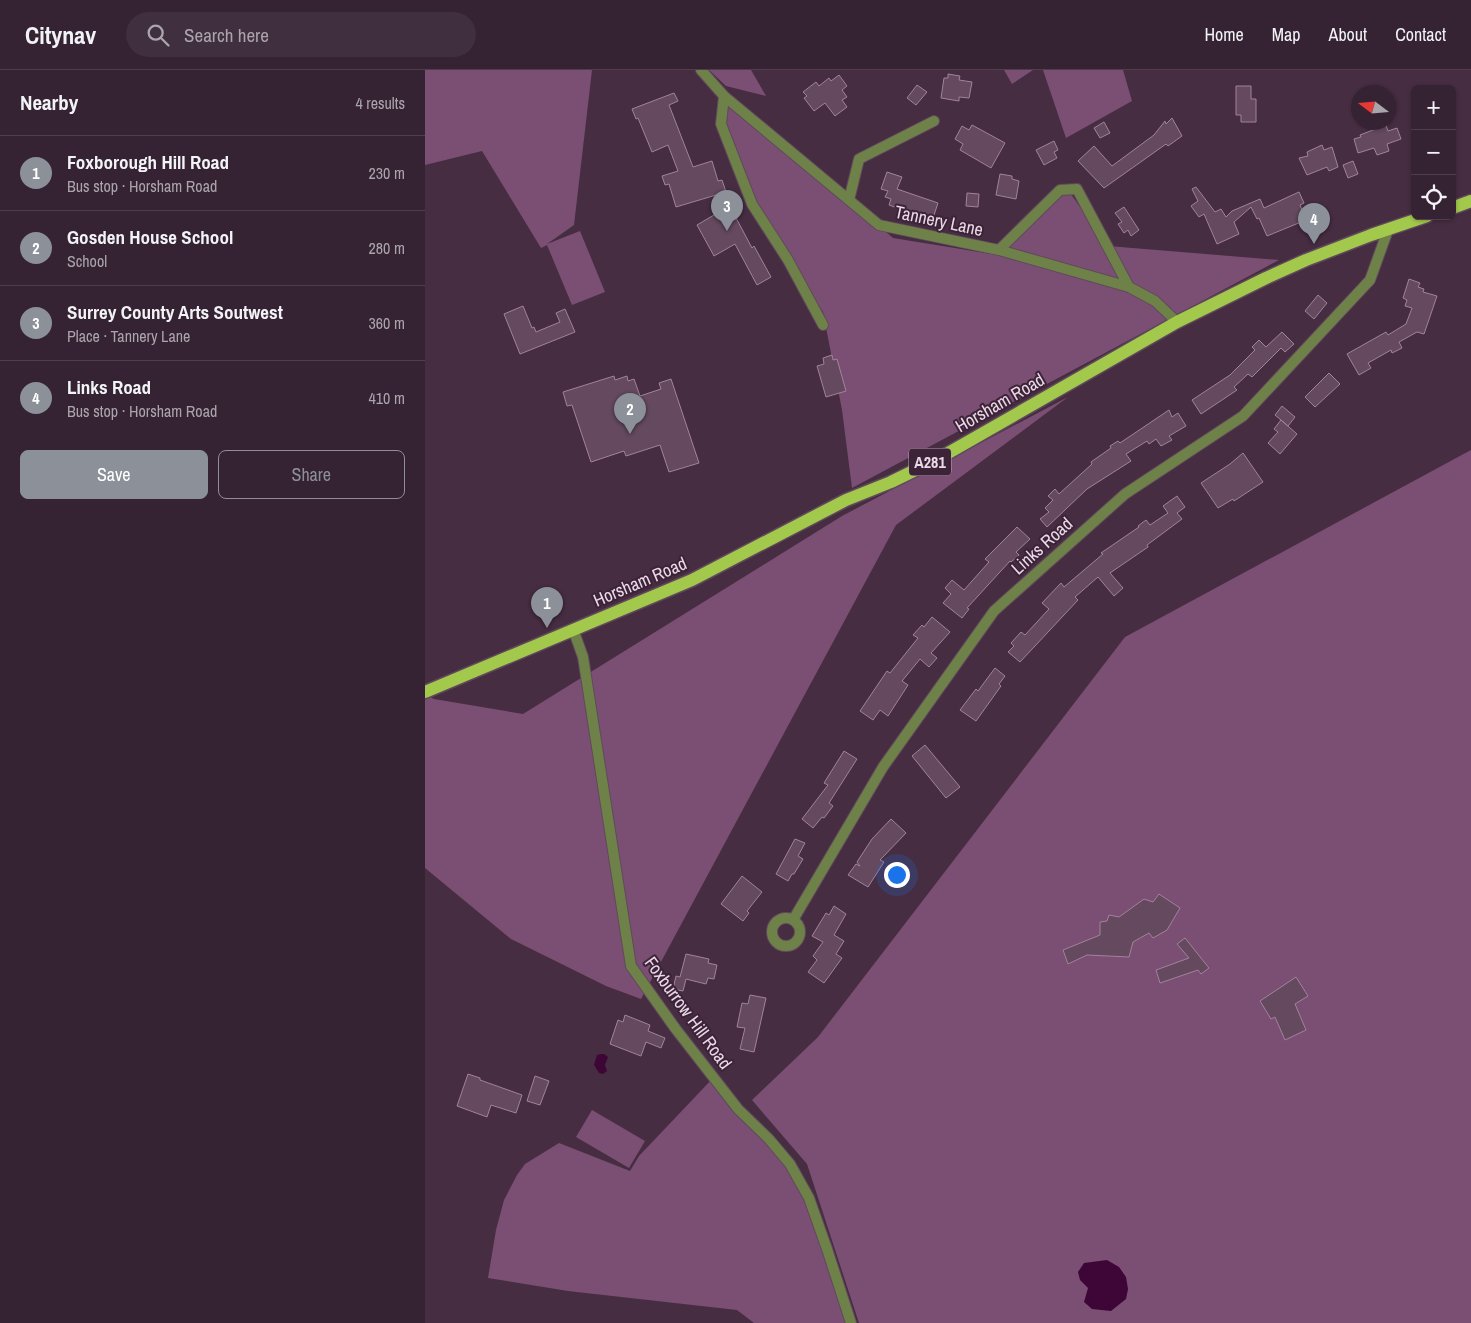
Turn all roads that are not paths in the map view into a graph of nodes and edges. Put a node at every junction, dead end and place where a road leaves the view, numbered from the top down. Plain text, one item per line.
1 (701, 70) edge
2 (724, 96) junction
3 (934, 121) dead end
4 (849, 200) junction
5 (1471, 201) edge
6 (1456, 207) edge
7 (1416, 220) edge
8 (1388, 230) junction
9 (999, 250) junction
10 (1129, 287) junction
11 (1177, 322) junction
12 (823, 325) dead end
13 (573, 629) junction
14 (425, 692) edge
15 (793, 920) dead end
16 (851, 1323) edge

1 - 2 street, Tannery Lane
2 - 4 street, Tannery Lane
2 - 12 street
3 - 4 street
4 - 9 street, Tannery Lane
5 - 6 main road
7 - 8 main road, Horsham Road / A281
8 - 11 main road, Horsham Road / A281
8 - 15 street, Links Road
9 - 10 street, Tannery Lane
9 - 10 street
10 - 11 street, Tannery Lane
11 - 13 main road, Horsham Road / A281
13 - 14 main road, Horsham Road / A281
13 - 16 street, Foxburrow Hill Road

